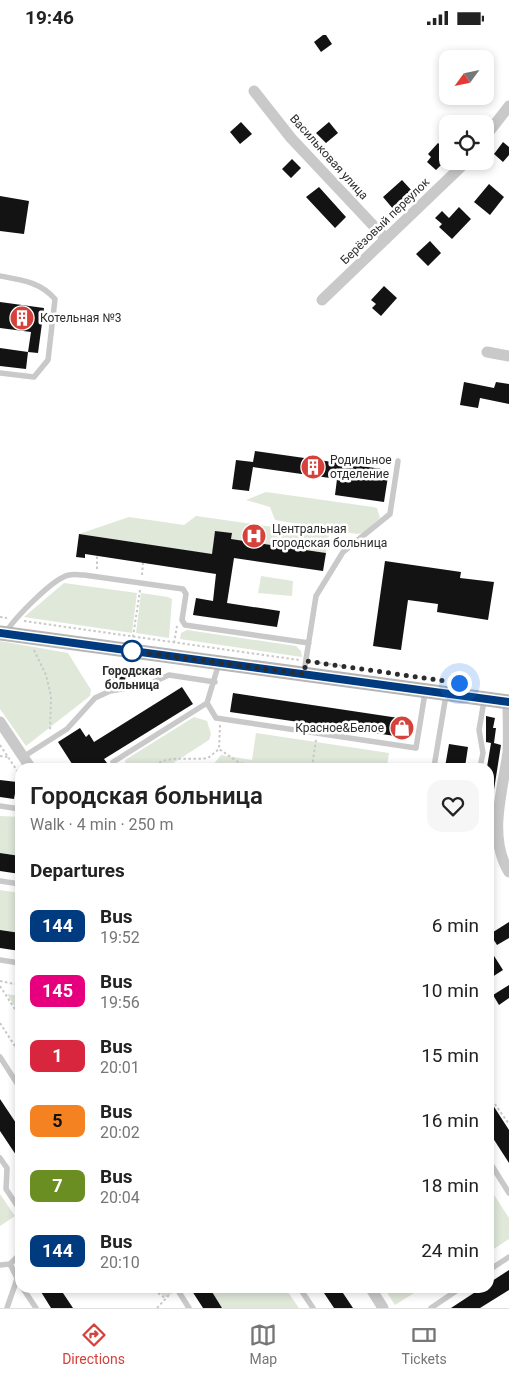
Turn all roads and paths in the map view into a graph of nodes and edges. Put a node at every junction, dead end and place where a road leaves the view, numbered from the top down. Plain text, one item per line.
1 (254, 91) dead end
2 (509, 106) edge
3 (494, 125) edge
4 (458, 170) edge
5 (386, 239) junction
6 (0, 275) edge
7 (322, 300) dead end
8 (487, 352) dead end
9 (509, 356) edge
10 (0, 373) edge
11 (398, 461) dead end
12 (97, 556) dead end
13 (143, 563) dead end
14 (104, 571) dead end
15 (150, 577) dead end
16 (140, 583) junction
17 (0, 617) edge
18 (14, 619) junction
19 (178, 619) dead end
20 (2, 634) edge
21 (26, 637) junction
22 (134, 637) junction
23 (309, 643) junction
24 (173, 649) junction
25 (219, 663) junction
26 (345, 667) dead end
27 (305, 668) junction
28 (215, 682) junction
29 (425, 690) junction
30 (446, 693) junction
31 (484, 699) junction
32 (509, 702) edge
33 (207, 703) junction
34 (216, 718) junction
35 (0, 722) edge
36 (317, 733) junction
37 (46, 742) junction
38 (0, 745) edge
39 (219, 749) junction
40 (0, 756) edge
41 (8, 757) junction
42 (23, 757) junction
43 (113, 762) dead end
44 (27, 763) edge
45 (159, 763) edge
46 (241, 763) edge
47 (313, 763) edge
48 (435, 763) edge
49 (481, 763) edge
50 (15, 768) edge
51 (0, 806) edge
52 (15, 808) edge
53 (509, 872) edge
54 (0, 881) edge
55 (15, 882) edge
56 (0, 960) edge
57 (15, 962) edge
58 (0, 981) edge
59 (15, 984) edge
60 (0, 986) edge
61 (15, 1009) edge
62 (0, 1023) edge
63 (14, 1045) edge
64 (0, 1057) edge
65 (15, 1080) edge
66 (494, 1103) edge
67 (509, 1124) edge
68 (0, 1158) edge
69 (494, 1169) edge
70 (509, 1193) edge
71 (15, 1202) edge
72 (509, 1257) edge
73 (15, 1260) edge
74 (10, 1264) junction
75 (0, 1265) edge
76 (494, 1267) edge
77 (15, 1275) edge
78 (15, 1288) edge
79 (26, 1293) edge
80 (158, 1293) edge
81 (172, 1293) edge
82 (180, 1293) edge
83 (303, 1293) edge
84 (374, 1293) edge
85 (453, 1293) edge
86 (165, 1298) junction
87 (7, 1308) edge
88 (36, 1308) edge
89 (157, 1308) edge
90 (189, 1308) edge
91 (313, 1308) edge
92 (383, 1308) edge
93 (431, 1308) edge

1 - 5 street, Васильковая улица
2 - 3 street
4 - 5 street, Берёзовый переулок
5 - 7 street, Берёзовый переулок
6 - 10 lane
8 - 9 street
11 - 23 lane
12 - 14 path
13 - 15 path
16 - 18 lane
16 - 22 path
16 - 23 lane
17 - 18 path
18 - 20 lane
18 - 22 path
19 - 24 path
20 - 21 street
21 - 24 street
21 - 37 path
22 - 24 path
23 - 27 lane
24 - 25 street
24 - 27 path
25 - 27 street
25 - 28 lane
26 - 27 path
27 - 29 street
28 - 33 lane
28 - 37 lane
29 - 30 street
29 - 36 lane
30 - 31 street
30 - 48 lane
31 - 32 street
31 - 49 lane
32 - 53 street
33 - 34 lane
33 - 43 lane
34 - 36 lane
34 - 39 path
35 - 42 street
36 - 47 path
37 - 42 lane
38 - 41 path
39 - 45 path
39 - 46 path
40 - 41 path
41 - 50 path
42 - 44 street
51 - 52 lane
54 - 55 lane
56 - 57 lane
58 - 59 path
60 - 61 path
62 - 63 path
64 - 65 lane
66 - 67 path
68 - 71 lane
69 - 70 lane
72 - 76 lane
73 - 74 lane
74 - 75 lane
74 - 77 lane
78 - 87 lane
79 - 88 lane
80 - 86 path
81 - 86 path
82 - 90 lane
83 - 91 lane
84 - 92 street
85 - 93 lane
86 - 89 path

